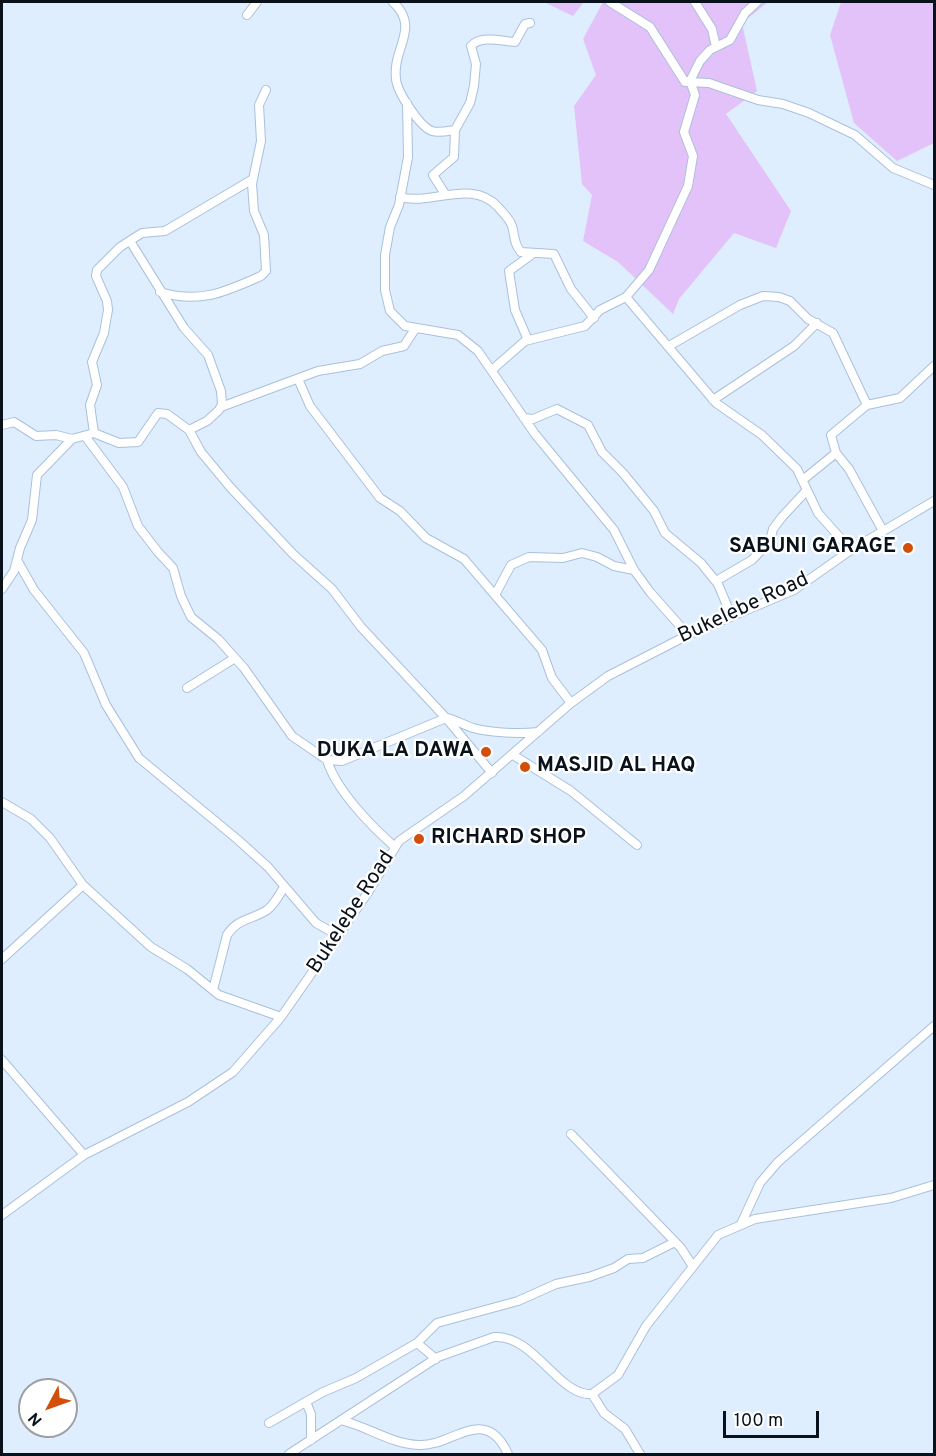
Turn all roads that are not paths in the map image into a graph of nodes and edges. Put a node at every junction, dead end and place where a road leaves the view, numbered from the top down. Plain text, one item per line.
1 (256, 2) edge
2 (393, 2) edge
3 (610, 2) edge
4 (694, 2) edge
5 (757, 2) edge
6 (247, 15) dead end
7 (530, 23) dead end
8 (716, 47) junction
9 (690, 83) junction
10 (266, 90) dead end
11 (407, 103) junction
12 (455, 130) junction
13 (253, 179) junction
14 (934, 185) edge
15 (444, 194) junction
16 (400, 197) junction
17 (130, 241) junction
18 (533, 254) junction
19 (160, 292) junction
20 (626, 297) junction
21 (594, 318) junction
22 (817, 323) junction
23 (415, 329) junction
24 (528, 340) junction
25 (669, 346) junction
26 (934, 366) edge
27 (493, 369) junction
28 (298, 379) junction
29 (713, 400) junction
30 (867, 405) junction
31 (221, 407) junction
32 (524, 418) junction
33 (2, 425) edge
34 (189, 430) junction
35 (94, 433) junction
36 (85, 436) junction
37 (72, 439) junction
38 (836, 453) junction
39 (804, 479) junction
40 (807, 490) junction
41 (934, 501) edge
42 (883, 531) junction
43 (851, 550) junction
44 (17, 560) junction
45 (634, 570) junction
46 (716, 581) junction
47 (2, 589) edge
48 (495, 595) junction
49 (731, 615) junction
50 (688, 634) junction
51 (235, 658) junction
52 (187, 688) dead end
53 (571, 703) junction
54 (446, 718) junction
55 (539, 732) junction
56 (513, 755) junction
57 (327, 760) junction
58 (492, 772) junction
59 (2, 802) edge
60 (637, 845) dead end
61 (394, 847) junction
62 (83, 885) junction
63 (285, 887) junction
64 (337, 935) junction
65 (2, 959) edge
66 (213, 990) junction
67 (281, 1017) junction
68 (934, 1026) edge
69 (2, 1060) edge
70 (571, 1134) dead end
71 (84, 1155) junction
72 (934, 1185) edge
73 (2, 1215) edge
74 (741, 1224) junction
75 (675, 1242) junction
76 (692, 1265) junction
77 (417, 1342) junction
78 (436, 1359) junction
79 (592, 1394) junction
80 (306, 1402) junction
81 (344, 1421) junction
82 (269, 1423) dead end
83 (311, 1440) junction
84 (289, 1455) edge
85 (508, 1455) edge
86 (640, 1455) edge

1 - 6 street
2 - 11 street
3 - 9 street
4 - 8 street
5 - 8 street
7 - 12 street
8 - 9 street
9 - 14 street
9 - 20 street
10 - 13 street
11 - 12 street
11 - 16 street
12 - 15 street
13 - 17 street
13 - 19 street
15 - 16 street
15 - 18 street
16 - 23 street
17 - 19 street
17 - 35 street
18 - 21 street
18 - 24 street
19 - 31 street
20 - 21 street
20 - 25 street
21 - 24 street
22 - 25 street
22 - 29 street
22 - 30 street
23 - 27 street
23 - 28 street
24 - 27 street
25 - 29 street
26 - 30 street
27 - 32 street
28 - 31 street
28 - 48 street
29 - 39 street
30 - 38 street
31 - 34 street
32 - 45 street
32 - 46 street
33 - 37 street
34 - 35 street
34 - 54 street
35 - 36 street
36 - 37 street
36 - 51 street
37 - 44 street
38 - 39 street
38 - 42 street
39 - 40 street
40 - 43 street
40 - 46 street
41 - 42 street, Bukelebe Road
42 - 43 street, Bukelebe Road
43 - 49 street, Bukelebe Road
44 - 47 street
44 - 63 street
45 - 48 street
45 - 50 street
46 - 49 street
48 - 53 street
49 - 50 street, Bukelebe Road
50 - 53 street, Bukelebe Road
51 - 52 street
51 - 57 street
53 - 55 street, Bukelebe Road
54 - 55 street
54 - 57 street
54 - 58 street
55 - 56 street, Bukelebe Road
56 - 58 street, Bukelebe Road
56 - 60 street
57 - 61 street
58 - 61 street, Bukelebe Road
59 - 62 street
61 - 64 street, Bukelebe Road
62 - 65 street
62 - 66 street
63 - 64 street
63 - 66 street
64 - 67 street, Bukelebe Road
66 - 67 street
67 - 71 street, Bukelebe Road
68 - 74 street
69 - 71 street
70 - 75 street
71 - 73 street, Bukelebe Road
72 - 74 street
74 - 76 street
75 - 76 street
75 - 77 street
76 - 79 street
77 - 78 street
77 - 80 street
78 - 79 street
78 - 81 street
79 - 86 street
80 - 82 street
80 - 83 street
81 - 83 street
81 - 85 street
83 - 84 street

